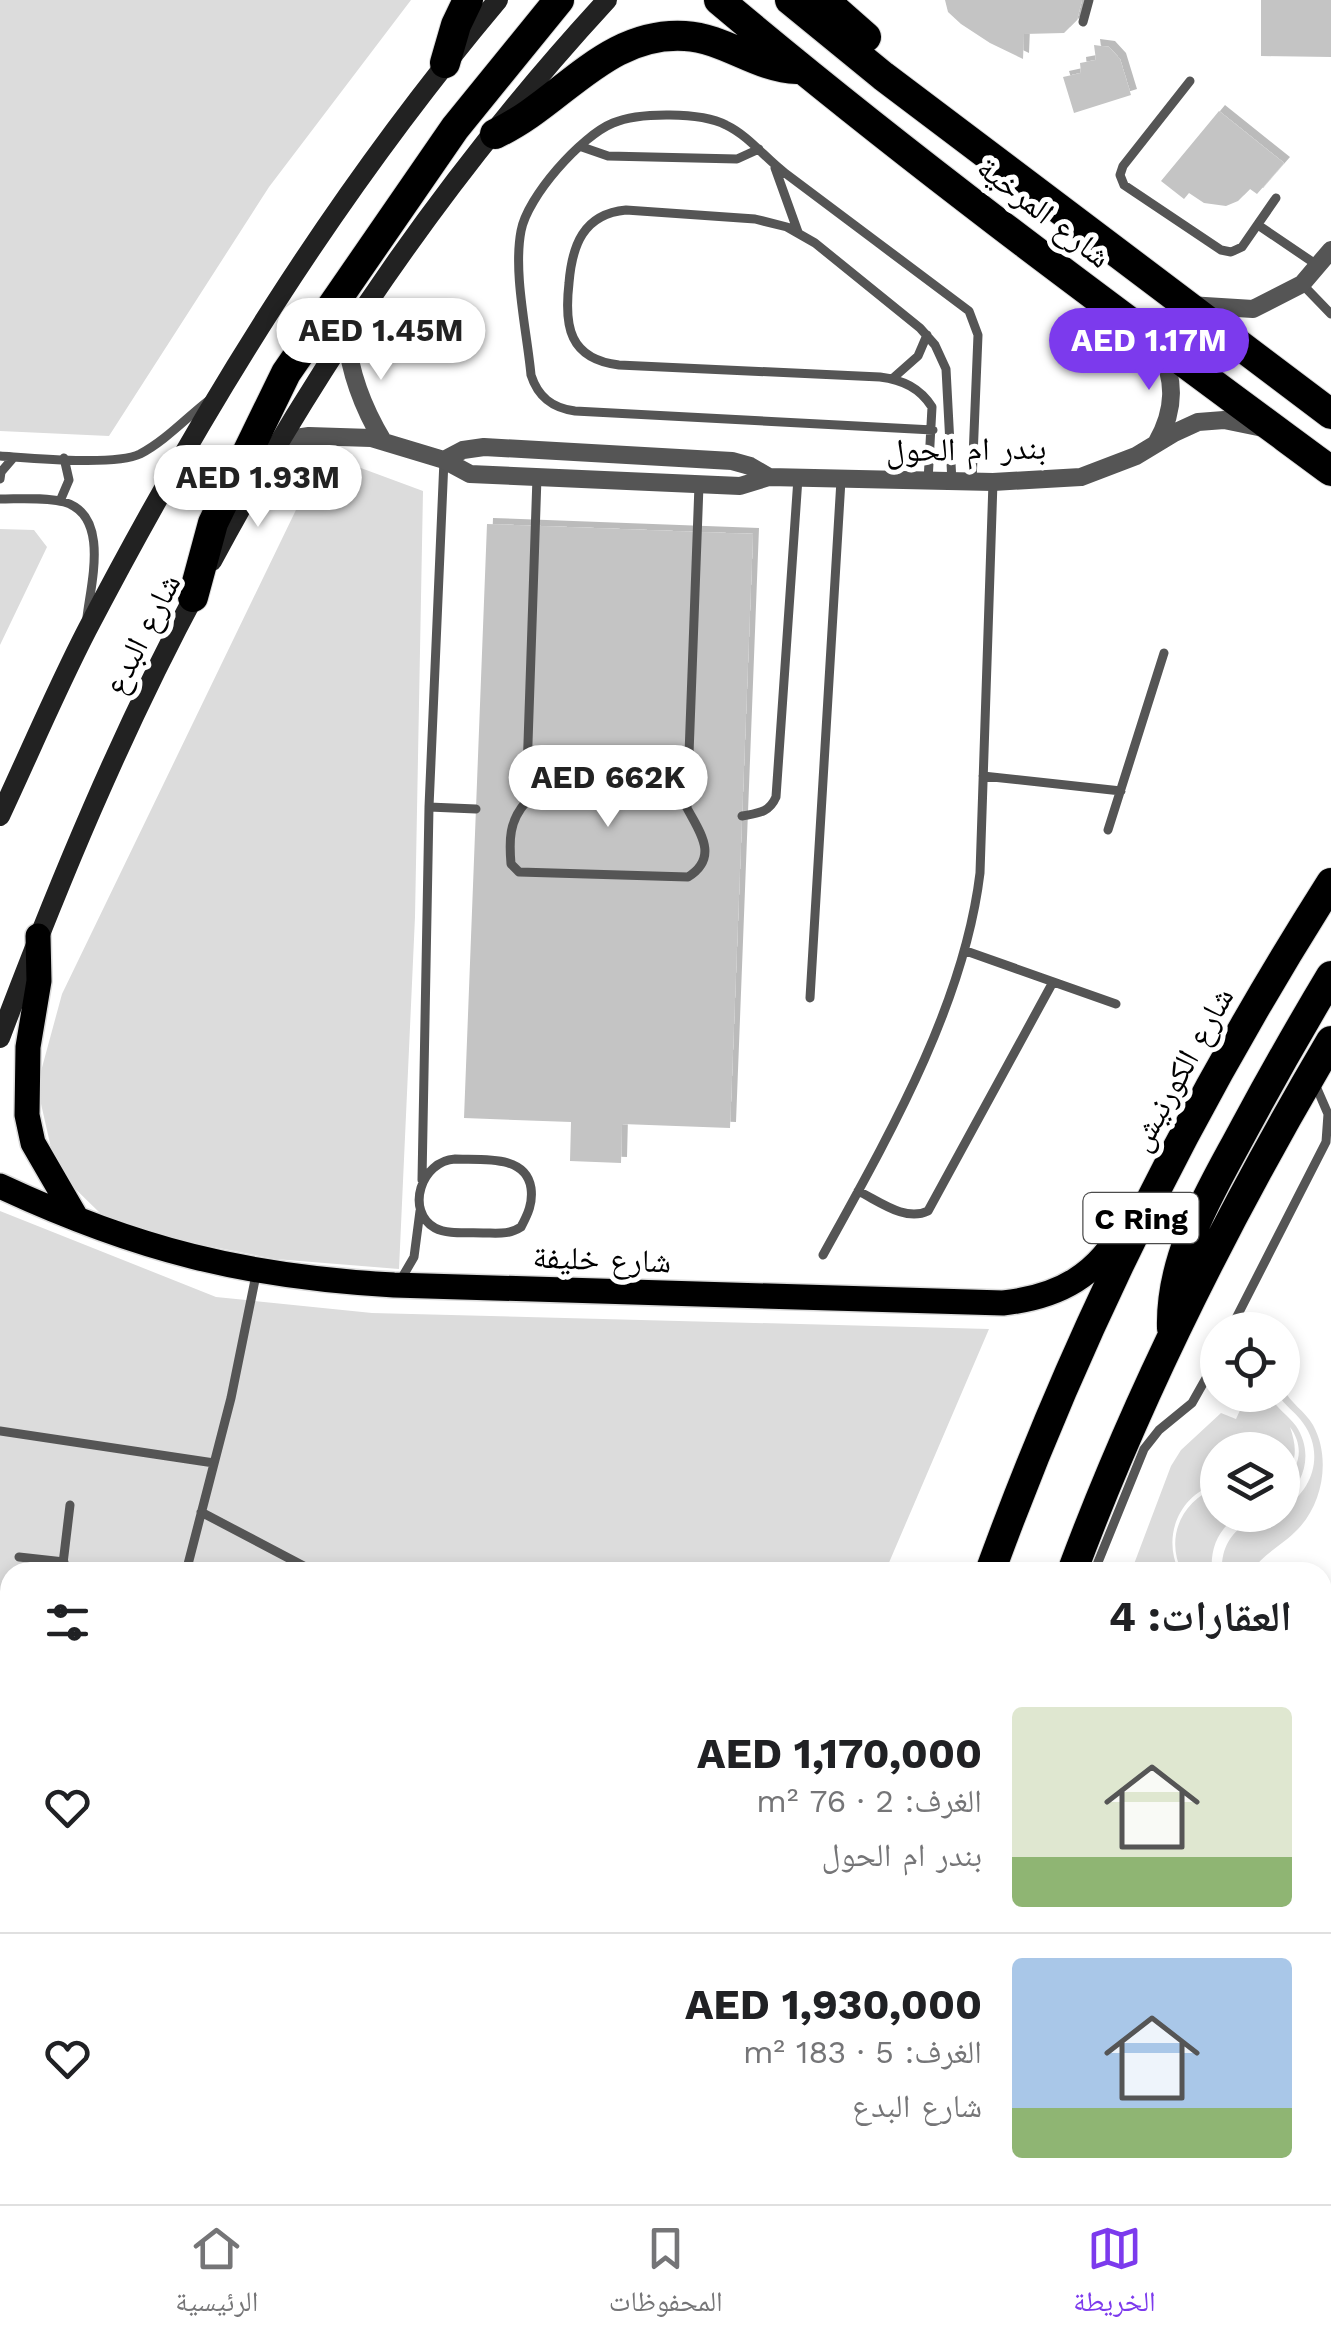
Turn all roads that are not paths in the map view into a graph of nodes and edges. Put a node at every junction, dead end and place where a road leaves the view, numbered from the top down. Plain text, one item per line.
1 (468, 0) edge
2 (498, 0) edge
3 (559, 0) edge
4 (607, 0) edge
5 (720, 0) edge
6 (790, 0) edge
7 (824, 0) edge
8 (1088, 0) edge
9 (1084, 22) dead end
10 (445, 63) junction
11 (802, 69) junction
12 (884, 76) junction
13 (1190, 82) dead end
14 (495, 134) junction
15 (582, 147) junction
16 (759, 149) junction
17 (774, 165) junction
18 (1276, 198) dead end
19 (1258, 226) junction
20 (798, 232) junction
21 (1331, 250) edge
22 (1319, 266) junction
23 (1302, 284) junction
24 (1187, 305) junction
25 (1331, 314) edge
26 (346, 335) junction
27 (927, 335) junction
28 (1156, 344) junction
29 (892, 379) junction
30 (220, 392) junction
31 (1331, 414) edge
32 (933, 430) junction
33 (1278, 432) junction
34 (282, 440) junction
35 (382, 440) junction
36 (1156, 443) junction
37 (0, 456) edge
38 (15, 457) junction
39 (64, 458) junction
40 (444, 460) junction
41 (1331, 470) edge
42 (537, 477) junction
43 (769, 477) junction
44 (798, 478) junction
45 (841, 480) junction
46 (0, 481) edge
47 (928, 481) junction
48 (952, 482) junction
49 (972, 482) junction
50 (993, 482) junction
51 (700, 484) junction
52 (0, 499) edge
53 (12, 499) junction
54 (60, 501) junction
55 (193, 597) junction
56 (85, 633) junction
57 (1164, 653) dead end
58 (983, 776) junction
59 (1121, 790) junction
60 (429, 807) junction
61 (476, 809) dead end
62 (0, 816) edge
63 (742, 816) dead end
64 (1108, 830) dead end
65 (1331, 883) edge
66 (38, 936) junction
67 (966, 951) junction
68 (1331, 976) edge
69 (1054, 982) junction
70 (810, 998) dead end
71 (1116, 1004) dead end
72 (0, 1038) edge
73 (1331, 1041) edge
74 (1311, 1076) junction
75 (1161, 1177) junction
76 (422, 1180) junction
77 (0, 1186) edge
78 (858, 1191) junction
79 (421, 1204) junction
80 (77, 1219) junction
81 (822, 1255) dead end
82 (257, 1272) junction
83 (394, 1285) junction
84 (1239, 1312) edge
85 (1172, 1340) junction
86 (1200, 1389) edge
87 (0, 1432) edge
88 (214, 1463) junction
89 (70, 1505) dead end
90 (201, 1512) junction
91 (19, 1557) dead end
92 (41, 1562) edge
93 (64, 1562) edge
94 (188, 1562) edge
95 (296, 1562) edge
96 (994, 1562) edge
97 (1076, 1562) edge
98 (1098, 1562) edge

1 - 10 highway
2 - 10 main road, شارع البدع
3 - 55 highway
4 - 14 main road, شارع البدع
5 - 11 highway, شارع المرخية
6 - 12 highway, شارع المرخية
7 - 12 highway
8 - 9 lane
10 - 30 main road, شارع البدع
11 - 14 highway
11 - 28 highway, شارع المرخية
12 - 24 highway, شارع المرخية
13 - 19 lane
14 - 26 main road, شارع البدع
15 - 16 lane
15 - 16 lane
15 - 32 lane
16 - 17 lane
17 - 20 lane
17 - 49 lane
18 - 19 lane
19 - 22 lane
20 - 27 lane
20 - 29 lane
21 - 22 street
22 - 23 street
23 - 24 street
23 - 25 lane
24 - 31 highway, شارع المرخية
26 - 34 main road, شارع البدع
26 - 35 street
27 - 29 lane
27 - 48 lane
28 - 33 highway, شارع المرخية
28 - 36 street
29 - 32 lane
30 - 39 lane
30 - 56 main road, شارع البدع
32 - 47 lane
33 - 36 street, بندر ام الحول
33 - 41 highway, شارع المرخية
34 - 35 street, بندر ام الحول
34 - 55 main road, شارع البدع
35 - 40 street, بندر ام الحول
36 - 50 street, بندر ام الحول
37 - 38 lane
38 - 39 lane
38 - 46 lane
39 - 54 lane
40 - 42 street, بندر ام الحول
40 - 43 street, بندر ام الحول
40 - 60 lane
42 - 51 street, بندر ام الحول
42 - 51 lane
43 - 44 street, بندر ام الحول
43 - 51 street, بندر ام الحول
44 - 45 street, بندر ام الحول
44 - 63 lane
45 - 47 street, بندر ام الحول
45 - 70 lane
46 - 53 lane
47 - 48 street, بندر ام الحول
48 - 49 street, بندر ام الحول
49 - 50 street, بندر ام الحول
50 - 58 lane
52 - 53 lane
53 - 54 lane
54 - 56 lane
55 - 66 main road, شارع البدع
56 - 62 main road, شارع البدع
57 - 59 lane
58 - 59 lane
58 - 67 lane
59 - 64 lane
60 - 61 lane
60 - 76 lane
65 - 75 highway, شارع الكورنيش / C Ring
66 - 72 main road, شارع البدع
66 - 80 main road
67 - 69 lane
67 - 78 lane
68 - 85 highway
69 - 71 lane
69 - 78 lane
73 - 74 highway, C Ring
74 - 84 lane
74 - 85 highway, C Ring
75 - 83 main road, شارع خليفة
75 - 96 highway, شارع الكورنيش / C Ring
76 - 79 lane
76 - 79 lane
77 - 80 main road, شارع خليفة
78 - 81 lane
79 - 83 lane
80 - 82 main road, شارع خليفة
82 - 83 main road, شارع خليفة
82 - 88 lane
85 - 97 highway, C Ring
86 - 98 lane
87 - 88 lane
88 - 90 lane
89 - 93 lane
90 - 94 lane
90 - 95 lane
91 - 92 lane

